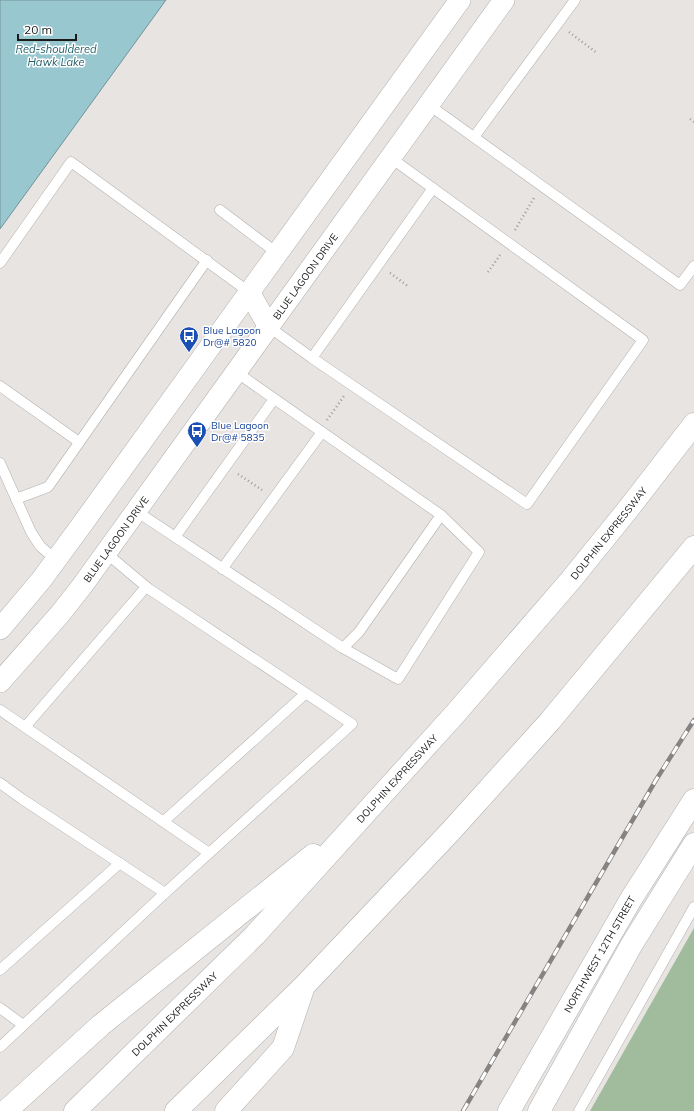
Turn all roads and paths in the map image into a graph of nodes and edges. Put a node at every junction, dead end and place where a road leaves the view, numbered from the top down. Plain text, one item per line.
1 (460, 0) edge
2 (504, 0) edge
3 (575, 0) edge
4 (557, 24) junction
5 (597, 53) dead end
6 (429, 105) junction
7 (690, 119) dead end
8 (694, 122) edge
9 (474, 137) junction
10 (391, 158) junction
11 (433, 188) junction
12 (220, 210) dead end
13 (277, 253) junction
14 (207, 260) junction
15 (0, 263) edge
16 (378, 265) junction
17 (694, 266) edge
18 (409, 286) dead end
19 (249, 292) junction
20 (270, 327) junction
21 (312, 358) junction
22 (236, 372) junction
23 (351, 385) junction
24 (0, 386) edge
25 (274, 399) junction
26 (694, 424) edge
27 (321, 431) junction
28 (79, 442) junction
29 (0, 463) edge
30 (226, 465) junction
31 (16, 499) junction
32 (273, 499) junction
33 (136, 511) junction
34 (440, 515) junction
35 (175, 537) junction
36 (694, 547) edge
37 (106, 553) junction
38 (56, 560) junction
39 (222, 569) junction
40 (146, 587) junction
41 (0, 629) edge
42 (344, 648) junction
43 (0, 682) edge
44 (305, 694) junction
45 (0, 710) edge
46 (26, 727) junction
47 (0, 783) edge
48 (694, 800) edge
49 (366, 813) junction
50 (164, 821) junction
51 (694, 844) edge
52 (209, 853) junction
53 (120, 864) junction
54 (165, 893) junction
55 (694, 907) edge
56 (0, 970) edge
57 (304, 986) junction
58 (0, 1008) edge
59 (23, 1025) junction
60 (0, 1047) edge
61 (6, 1111) edge
62 (75, 1111) edge
63 (176, 1111) edge
64 (226, 1111) edge
65 (509, 1111) edge
66 (540, 1111) edge
67 (579, 1111) edge

1 - 13 street
2 - 6 street, BLUE LAGOON DRIVE
3 - 4 lane
4 - 5 path
4 - 9 lane
6 - 9 lane
6 - 10 street, BLUE LAGOON DRIVE
7 - 8 path
9 - 17 lane
10 - 11 lane
10 - 20 street, BLUE LAGOON DRIVE
11 - 16 lane
11 - 23 lane
12 - 13 lane
13 - 19 street
14 - 15 lane
14 - 19 lane
14 - 28 lane
16 - 18 path
16 - 21 lane
19 - 20 street
19 - 38 street
20 - 21 lane
20 - 22 street, BLUE LAGOON DRIVE
21 - 23 lane
22 - 25 lane
22 - 33 street, BLUE LAGOON DRIVE
23 - 27 path
24 - 28 lane
25 - 27 lane
25 - 30 lane
26 - 49 main road, DOLPHIN EXPRESSWAY
27 - 32 lane
27 - 34 lane
28 - 31 lane
29 - 31 lane
30 - 32 path
30 - 35 lane
31 - 38 lane
32 - 39 lane
33 - 35 lane
33 - 37 street, BLUE LAGOON DRIVE
34 - 42 lane
34 - 42 lane
35 - 39 lane
36 - 57 main road
37 - 40 lane
37 - 43 street, BLUE LAGOON DRIVE
38 - 41 street
39 - 42 lane
40 - 44 lane
40 - 46 lane
44 - 50 lane
44 - 52 lane
45 - 46 lane
46 - 50 lane
47 - 53 lane
48 - 65 main road, NORTHWEST 12TH STREET
49 - 61 main road
49 - 62 main road, DOLPHIN EXPRESSWAY
50 - 52 lane
51 - 66 main road
52 - 54 lane
53 - 54 lane
53 - 56 lane
54 - 59 lane
55 - 67 lane
57 - 63 main road
57 - 64 main road
58 - 59 lane
59 - 60 lane

